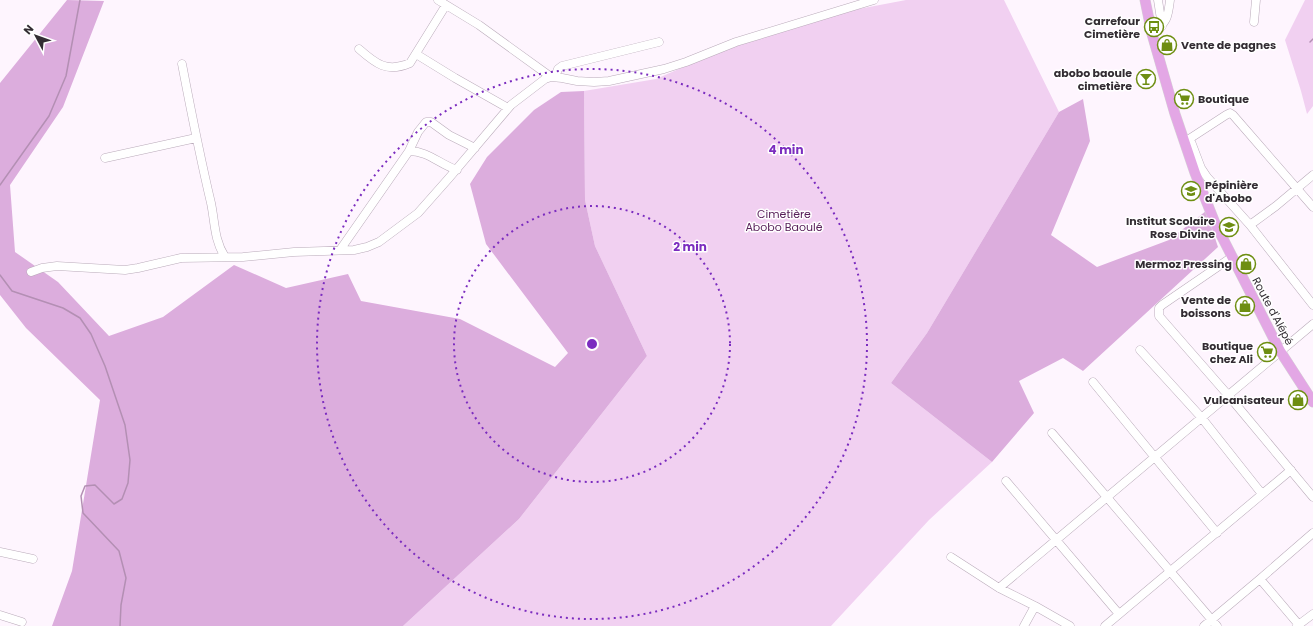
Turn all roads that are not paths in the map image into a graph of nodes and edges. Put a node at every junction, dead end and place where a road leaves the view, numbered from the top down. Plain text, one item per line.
1 (438, 0) edge
2 (874, 0) edge
3 (1146, 0) edge
4 (1158, 0) edge
5 (1170, 0) edge
6 (1256, 0) edge
7 (446, 5) junction
8 (1254, 22) dead end
9 (1162, 26) junction
10 (1152, 34) junction
11 (659, 42) dead end
12 (359, 49) dead end
13 (416, 54) junction
14 (182, 64) dead end
15 (553, 77) junction
16 (508, 108) junction
17 (196, 138) junction
18 (1187, 141) junction
19 (475, 148) junction
20 (409, 151) junction
21 (105, 158) dead end
22 (457, 170) junction
23 (1313, 175) edge
24 (1297, 188) junction
25 (1313, 207) edge
26 (1250, 225) junction
27 (340, 250) junction
28 (225, 257) junction
29 (1232, 257) junction
30 (31, 272) dead end
31 (1313, 305) edge
32 (1313, 324) edge
33 (1140, 350) dead end
34 (1280, 351) junction
35 (1093, 382) dead end
36 (1228, 395) junction
37 (1313, 402) edge
38 (1201, 417) junction
39 (1052, 433) dead end
40 (1154, 456) junction
41 (1291, 470) junction
42 (1006, 481) dead end
43 (1262, 494) junction
44 (1107, 496) junction
45 (1313, 498) edge
46 (1217, 532) junction
47 (1313, 533) edge
48 (1056, 540) junction
49 (0, 552) edge
50 (951, 557) dead end
51 (33, 559) dead end
52 (1171, 571) junction
53 (1260, 579) junction
54 (999, 588) junction
55 (1036, 606) junction
56 (1119, 614) junction
57 (1313, 614) edge
58 (0, 615) edge
59 (22, 622) dead end
60 (1214, 623) edge
61 (1298, 625) edge
62 (1024, 626) edge
63 (1070, 626) edge
64 (1104, 626) edge
65 (1204, 626) edge

1 - 7 street
2 - 15 street
3 - 10 main road, Route d'Alépé
4 - 9 street
5 - 9 street
6 - 8 street
7 - 13 street
7 - 15 street
9 - 10 street
10 - 18 main road, Route d'Alépé
11 - 15 street
12 - 13 street
13 - 16 street
14 - 17 street
15 - 16 street
16 - 19 street
17 - 21 street
17 - 28 street
18 - 24 street
18 - 26 street
18 - 29 main road, Route d'Alépé
19 - 20 street
19 - 22 street
20 - 22 street
20 - 27 street
22 - 27 street
23 - 24 street
24 - 25 street
24 - 26 street
26 - 31 street
27 - 28 street
28 - 30 street
29 - 34 main road, Route d'Alépé
29 - 36 street
32 - 34 street
33 - 38 street
34 - 36 street
34 - 37 main road, Route d'Alépé
35 - 40 street
36 - 38 street
36 - 41 street
38 - 40 street
38 - 43 street
39 - 44 street
40 - 44 street
40 - 46 street
41 - 43 street
41 - 45 street
42 - 48 street
43 - 46 street
44 - 48 street
44 - 52 street
46 - 52 street
47 - 53 street
48 - 54 street
48 - 56 street
49 - 51 street
50 - 54 street
52 - 56 street
52 - 60 street
53 - 60 street
53 - 61 street
54 - 55 street
55 - 62 street
55 - 63 street
56 - 64 street
57 - 61 street
58 - 59 street
60 - 65 street

